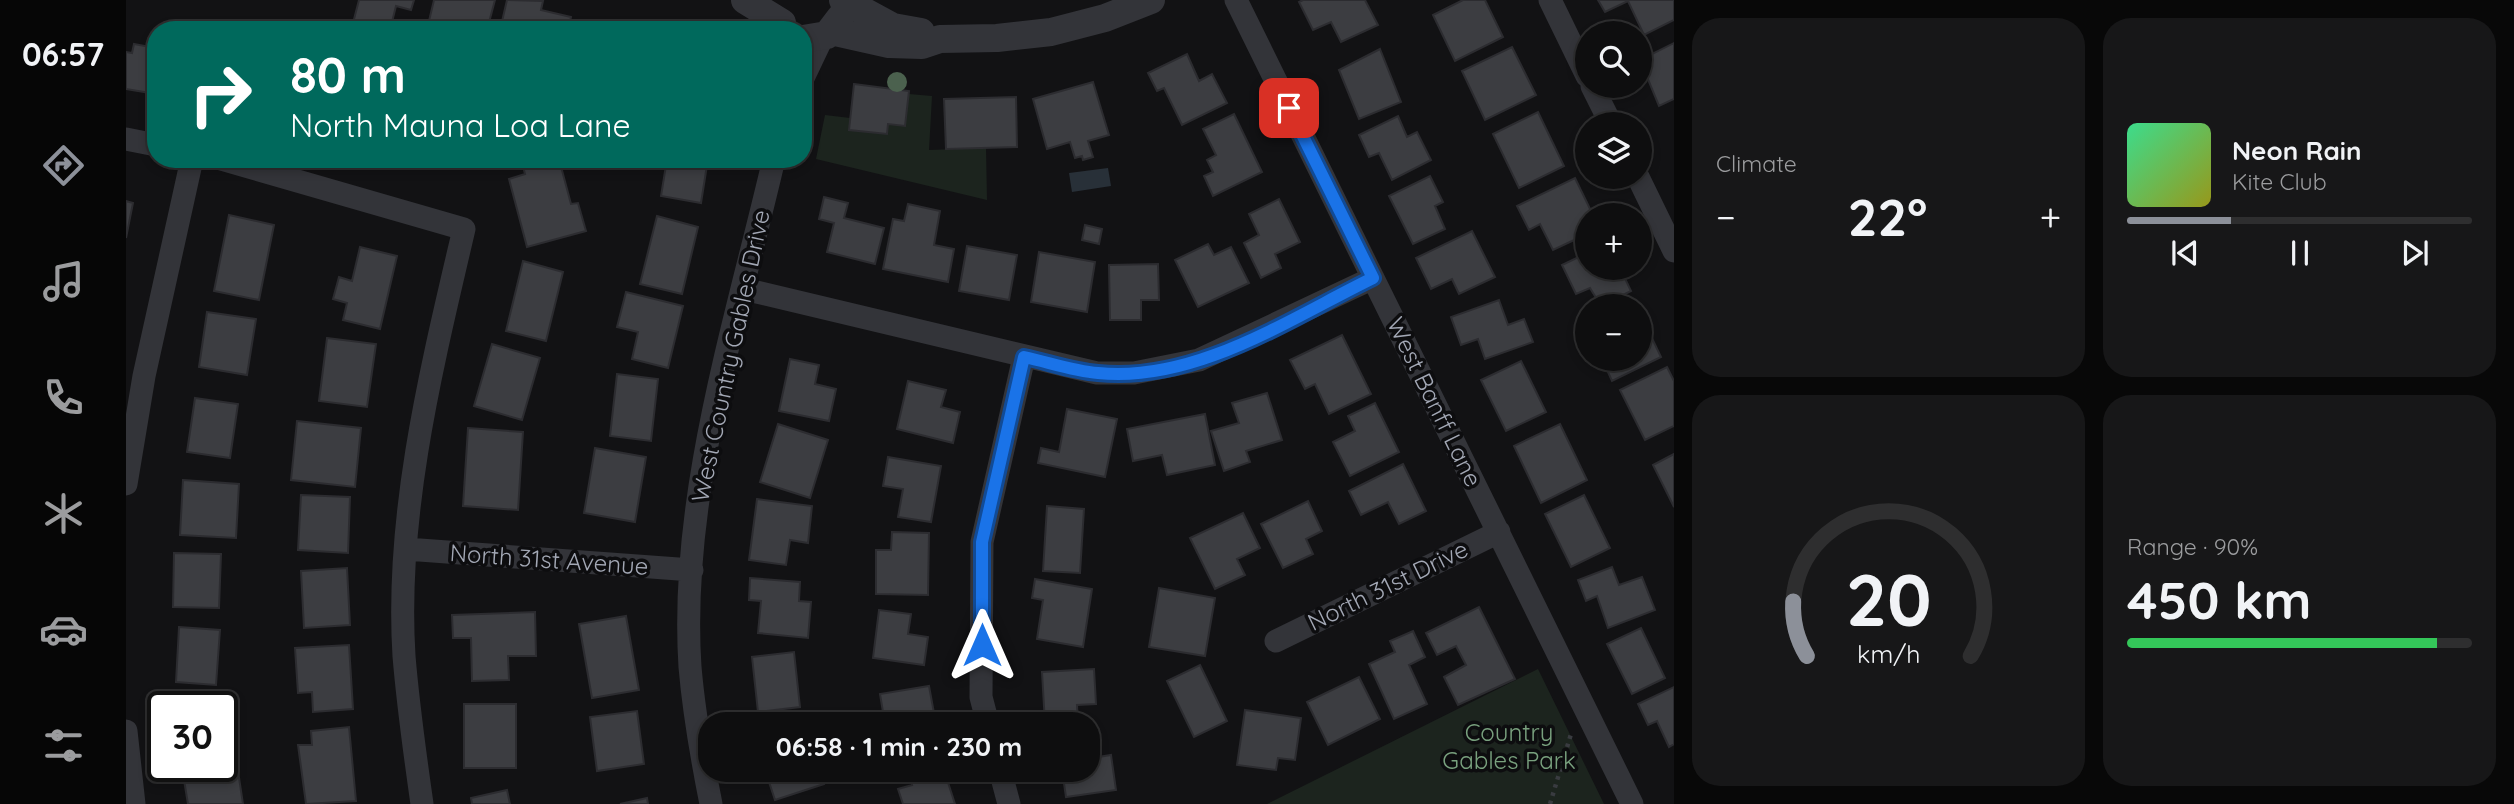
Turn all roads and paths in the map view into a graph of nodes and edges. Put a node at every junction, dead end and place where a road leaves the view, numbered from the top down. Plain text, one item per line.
1 (745, 0) edge
2 (842, 0) edge
3 (1151, 0) edge
4 (1236, 0) edge
5 (1550, 0) edge
6 (789, 21) edge
7 (812, 25) edge
8 (812, 29) edge
9 (940, 38) junction
10 (1575, 51) edge
11 (126, 139) edge
12 (147, 143) edge
13 (190, 168) edge
14 (252, 168) edge
15 (772, 168) edge
16 (1644, 189) edge
17 (1674, 251) edge
18 (1373, 278) junction
19 (744, 289) junction
20 (1024, 357) junction
21 (126, 484) edge
22 (1499, 532) junction
23 (406, 549) junction
24 (692, 570) junction
25 (1276, 641) dead end
26 (1582, 704) junction
27 (985, 712) edge
28 (126, 731) edge
29 (1003, 782) edge
30 (134, 804) edge
31 (422, 804) edge
32 (711, 804) edge
33 (1009, 804) edge
34 (1550, 804) edge
35 (1632, 804) edge

1 - 6 street
2 - 7 street
2 - 9 street
3 - 9 street
4 - 18 street, West Banff Lane
5 - 10 street
8 - 9 street
11 - 12 street
13 - 21 street
14 - 23 street
15 - 19 street, West Country Gables Drive
16 - 17 street
18 - 20 street
18 - 22 street, West Banff Lane
19 - 20 street
19 - 24 street, West Country Gables Drive
20 - 27 street
22 - 25 street, North 31st Drive
22 - 26 street, West Banff Lane
23 - 24 street, North 31st Avenue
23 - 31 street
24 - 32 street, West Country Gables Drive
26 - 34 path
26 - 35 street, West Banff Lane
28 - 30 street
29 - 33 street

